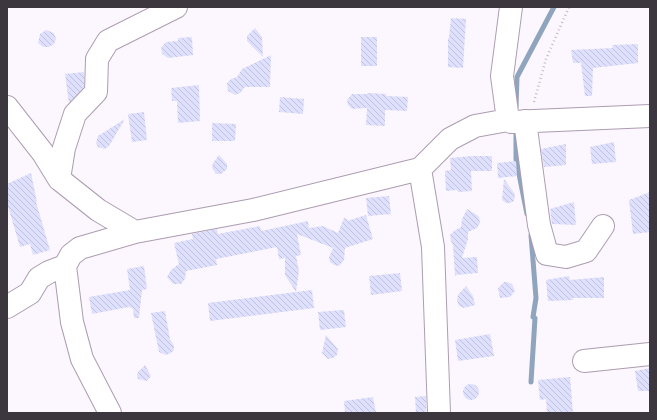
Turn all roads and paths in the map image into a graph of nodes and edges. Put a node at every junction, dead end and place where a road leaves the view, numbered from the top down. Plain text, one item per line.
1 (176, 7) edge
2 (511, 7) edge
3 (569, 7) edge
4 (7, 107) edge
5 (650, 116) edge
6 (522, 120) junction
7 (420, 169) junction
8 (59, 179) junction
9 (603, 226) dead end
10 (135, 232) junction
11 (65, 266) junction
12 (7, 307) edge
13 (650, 354) edge
14 (584, 361) dead end
15 (110, 413) edge
16 (439, 413) edge

1 - 8 street
2 - 6 street
3 - 6 path
4 - 8 street
5 - 6 street
6 - 7 street
6 - 9 street
7 - 10 street
7 - 16 street
8 - 10 street
10 - 11 street
11 - 12 street
11 - 15 street
13 - 14 street

